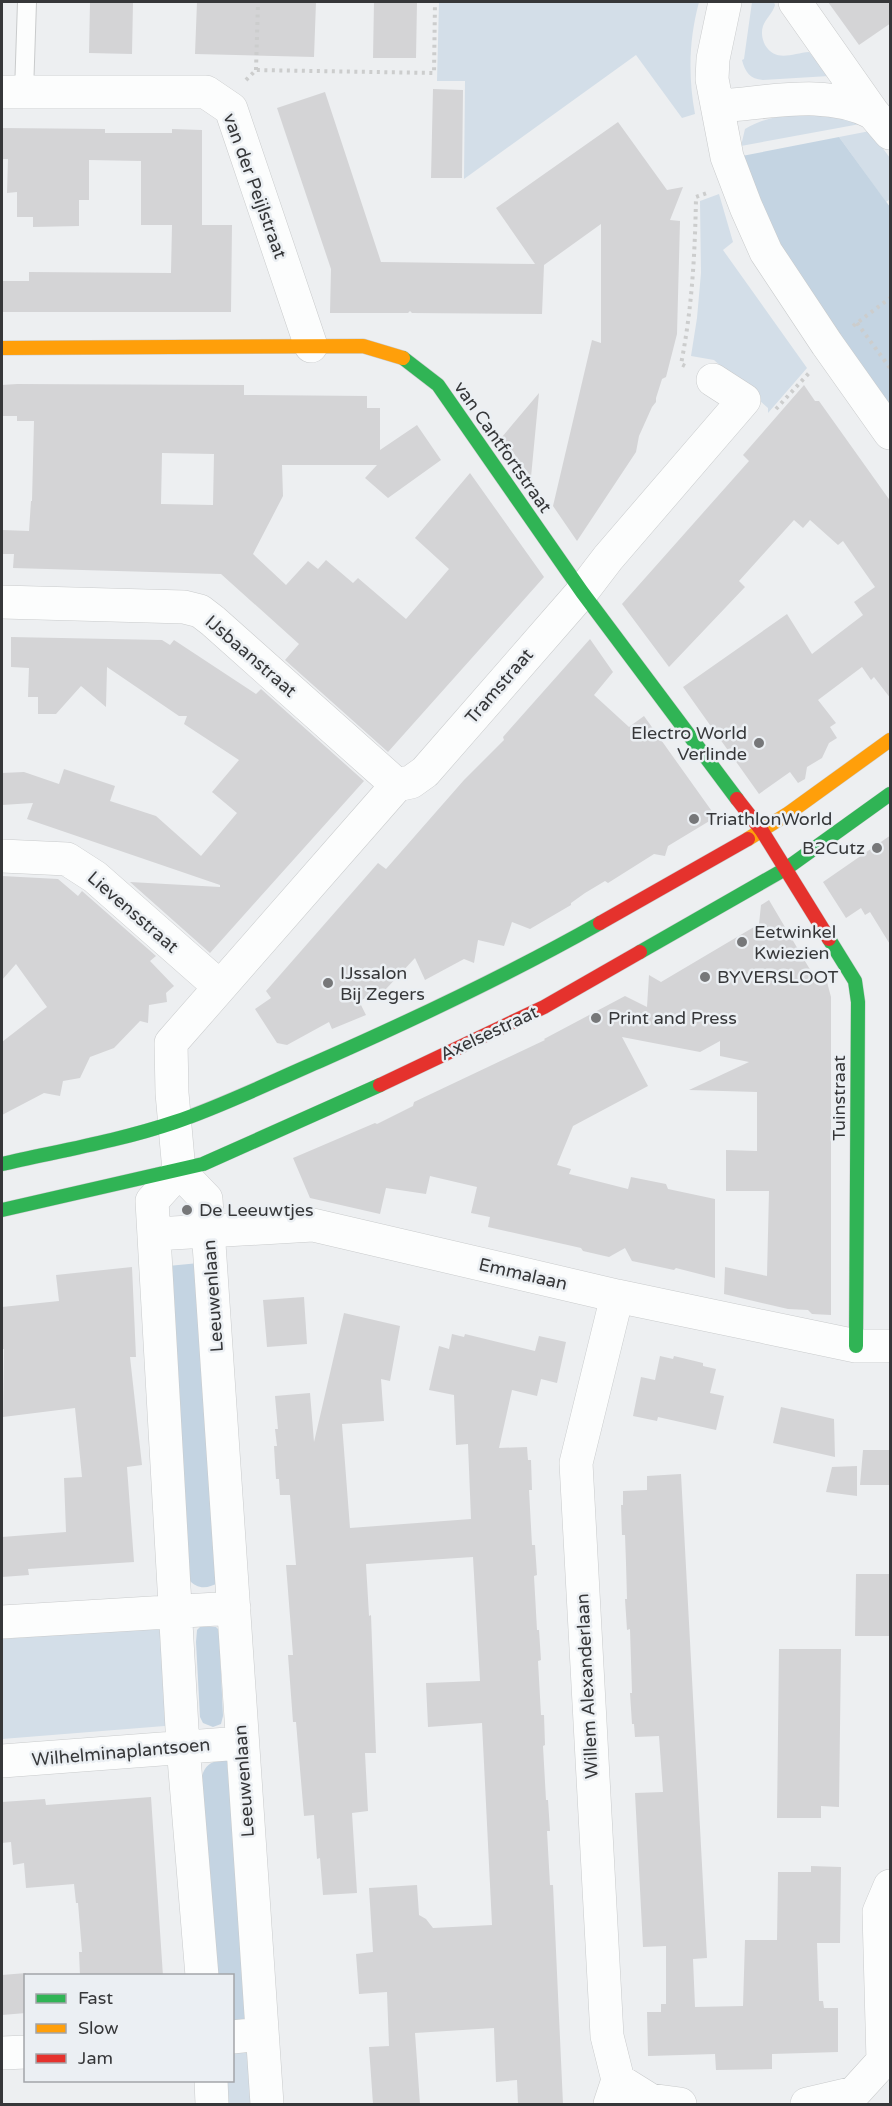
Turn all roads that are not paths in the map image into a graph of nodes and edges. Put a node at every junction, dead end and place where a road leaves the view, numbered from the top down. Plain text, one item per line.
1 (27, 2) edge
2 (725, 2) edge
3 (795, 2) edge
4 (13, 92) edge
5 (718, 106) junction
6 (882, 123) edge
7 (311, 346) junction
8 (2, 348) edge
9 (713, 380) road end
10 (891, 433) edge
11 (582, 592) junction
12 (2, 602) edge
13 (891, 740) edge
14 (397, 785) junction
15 (891, 794) edge
16 (762, 831) junction
17 (2, 856) edge
18 (787, 868) junction
19 (220, 987) junction
20 (174, 1122) junction
21 (2, 1164) edge
22 (179, 1170) junction
23 (2, 1210) edge
24 (209, 1232) junction
25 (155, 1234) junction
26 (617, 1296) junction
27 (856, 1346) junction
28 (891, 1346) edge
29 (234, 1608) junction
30 (176, 1610) junction
31 (2, 1622) edge
32 (241, 1743) junction
33 (183, 1746) junction
34 (2, 1761) edge
35 (891, 1886) edge
36 (202, 1974) edge
37 (247, 2035) edge
38 (24, 2052) edge
39 (2, 2053) edge
40 (211, 2082) edge
41 (614, 2092) edge
42 (212, 2104) edge
43 (267, 2104) edge
44 (680, 2104) edge
45 (807, 2104) edge

1 - 4 lane
2 - 5 street
3 - 6 street
4 - 7 street, van der Peijlstraat
5 - 6 street
5 - 10 street
7 - 8 street, van Cantfortstraat
7 - 11 street, van Cantfortstraat
9 - 11 street, Tramstraat
11 - 14 street, Tramstraat
11 - 16 street, van Cantfortstraat
12 - 14 street, IJsbaanstraat
13 - 16 street
14 - 19 street, Tramstraat
15 - 18 street, Axelsestraat
16 - 18 street
16 - 20 street
17 - 19 street, Lievensstraat
18 - 22 street, Axelsestraat
18 - 27 street, Tuinstraat
19 - 20 street
20 - 21 street
20 - 22 street
22 - 23 street, Axelsestraat
22 - 24 street, Leeuwenlaan
22 - 25 street
24 - 25 street, Emmalaan
24 - 26 street, Emmalaan
24 - 29 street, Leeuwenlaan
25 - 30 street
26 - 27 street, Emmalaan
26 - 41 street, Willem Alexanderlaan
27 - 28 street, Emmalaan
29 - 30 street
29 - 32 street, Leeuwenlaan
30 - 31 street
30 - 33 street
32 - 33 street, Wilhelminaplantsoen
32 - 37 street, Leeuwenlaan
33 - 34 street, Wilhelminaplantsoen
33 - 36 street
35 - 45 street
37 - 43 street, Leeuwenlaan
38 - 39 street
40 - 42 street
41 - 44 street, Willem Alexanderlaan

